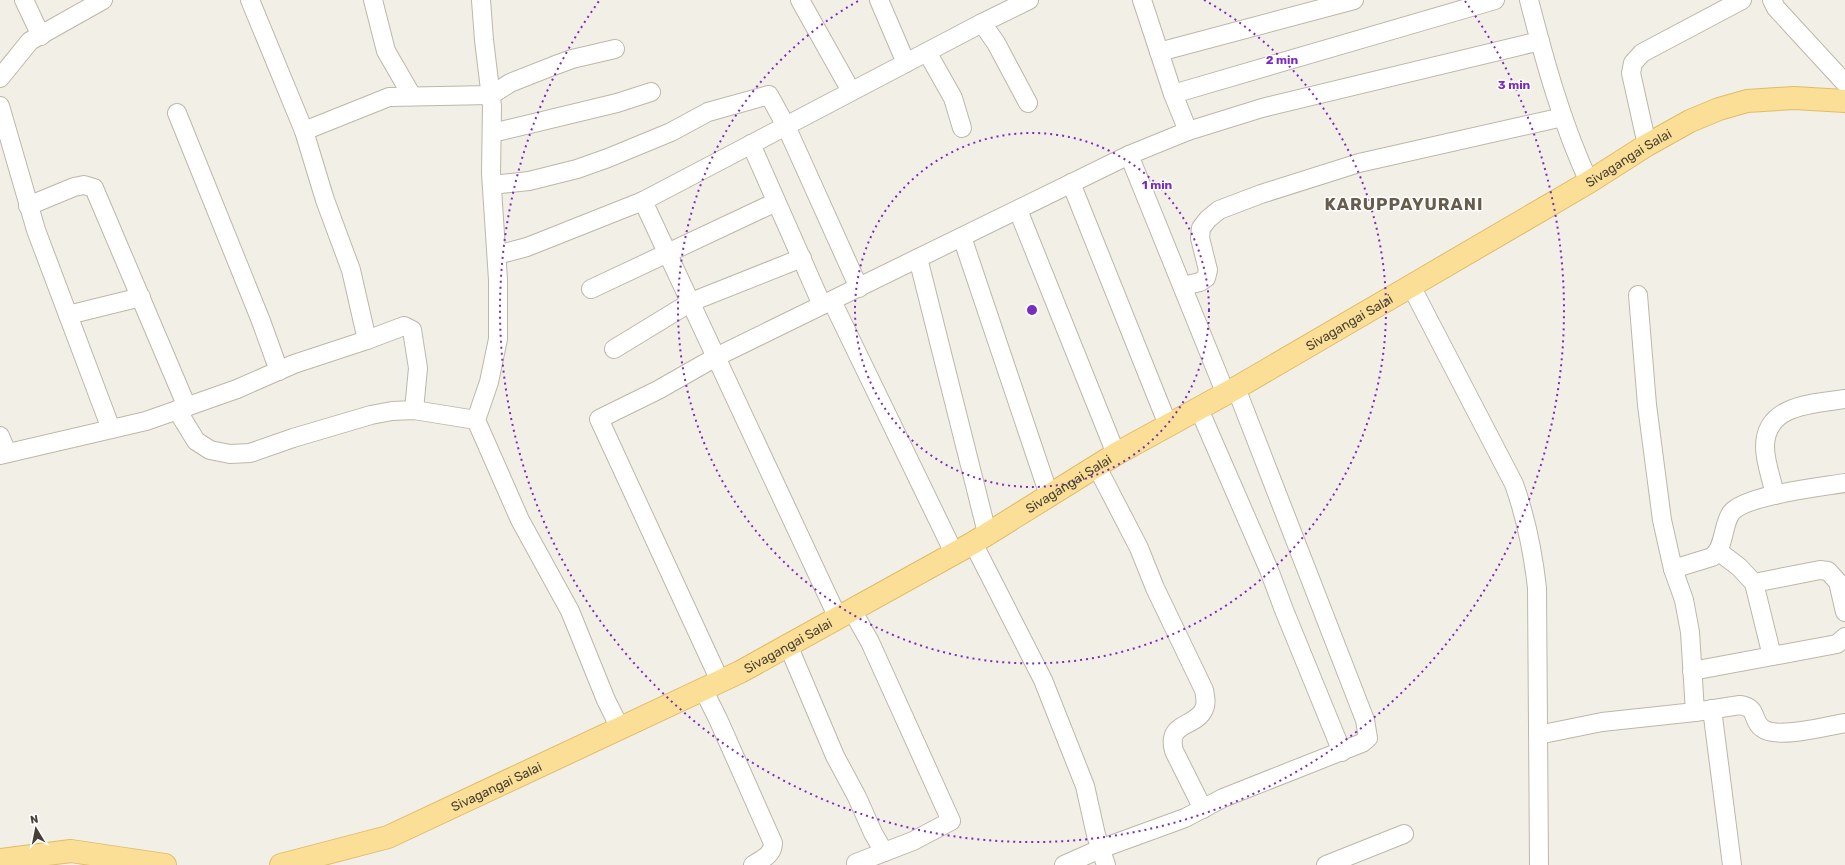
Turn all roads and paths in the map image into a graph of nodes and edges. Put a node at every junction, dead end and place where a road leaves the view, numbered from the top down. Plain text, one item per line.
1 (24, 0) edge
2 (103, 0) edge
3 (250, 0) edge
4 (373, 0) edge
5 (481, 0) edge
6 (800, 0) edge
7 (879, 0) edge
8 (1029, 0) edge
9 (1143, 0) edge
10 (1354, 0) edge
11 (1495, 0) edge
12 (1529, 0) edge
13 (1742, 0) edge
14 (1772, 0) edge
15 (82, 6) edge
16 (982, 22) junction
17 (41, 36) junction
18 (1540, 41) junction
19 (615, 49) dead end
20 (927, 52) junction
21 (1159, 52) junction
22 (906, 63) junction
23 (0, 78) edge
24 (1845, 83) edge
25 (851, 91) junction
26 (651, 92) dead end
27 (1173, 94) junction
28 (491, 95) junction
29 (412, 96) junction
30 (1845, 101) edge
31 (1028, 103) dead end
32 (0, 106) edge
33 (177, 113) dead end
34 (1563, 117) junction
35 (786, 126) junction
36 (962, 128) dead end
37 (1188, 130) junction
38 (304, 132) junction
39 (492, 133) junction
40 (751, 144) junction
41 (1647, 144) junction
42 (1129, 155) junction
43 (1589, 182) junction
44 (1072, 183) junction
45 (492, 185) junction
46 (643, 201) junction
47 (776, 202) junction
48 (28, 206) junction
49 (1018, 210) junction
50 (962, 237) junction
51 (667, 253) junction
52 (497, 255) junction
53 (802, 258) junction
54 (918, 258) junction
55 (1183, 286) junction
56 (1411, 286) junction
57 (859, 288) junction
58 (591, 289) dead end
59 (1638, 295) dead end
60 (141, 297) junction
61 (691, 302) junction
62 (827, 303) junction
63 (68, 315) junction
64 (367, 340) junction
65 (614, 349) dead end
66 (716, 357) junction
67 (279, 371) junction
68 (1231, 390) junction
69 (1845, 399) edge
70 (182, 408) junction
71 (1198, 409) junction
72 (414, 410) junction
73 (476, 420) junction
74 (1168, 425) junction
75 (111, 429) junction
76 (0, 436) edge
77 (4, 454) edge
78 (1116, 454) junction
79 (1097, 467) junction
80 (1845, 483) edge
81 (1049, 494) junction
82 (1775, 495) junction
83 (980, 538) junction
84 (1718, 551) junction
85 (954, 553) junction
86 (1673, 569) junction
87 (1754, 583) junction
88 (1845, 612) edge
89 (845, 614) junction
90 (1845, 638) edge
91 (788, 645) junction
92 (1772, 656) junction
93 (1692, 671) junction
94 (711, 685) junction
95 (1703, 710) junction
96 (1845, 723) edge
97 (620, 728) junction
98 (1538, 735) junction
99 (1342, 752) junction
100 (1203, 809) junction
101 (1404, 834) dead end
102 (884, 852) junction
103 (1103, 857) edge
104 (0, 860) edge
105 (771, 860) edge
106 (856, 863) dead end
107 (166, 865) edge
108 (281, 865) edge
109 (753, 865) edge
110 (1064, 865) edge
111 (1326, 865) edge
112 (1539, 865) edge
113 (1732, 865) edge

1 - 17 street
2 - 15 street
3 - 38 street
4 - 29 street
5 - 28 street
6 - 25 street
7 - 22 street
8 - 16 street
9 - 21 street
10 - 21 street
11 - 27 street
12 - 18 street
13 - 41 street
14 - 24 street
15 - 17 street
16 - 20 street
16 - 31 street
17 - 23 street
18 - 34 street
18 - 37 street
19 - 28 street
20 - 22 street
20 - 36 street
21 - 27 street
22 - 25 street
25 - 35 street
26 - 39 street
27 - 37 street
28 - 29 street
28 - 39 street
29 - 38 street
30 - 41 main road, Sivagangai Salai
32 - 48 street
33 - 67 street
34 - 43 street
34 - 55 street
35 - 40 street
35 - 45 street
35 - 57 street
37 - 42 street
38 - 64 street
39 - 45 street
40 - 46 street
40 - 47 street
41 - 43 main road, Sivagangai Salai
42 - 44 street
42 - 55 street
43 - 56 main road, Sivagangai Salai
44 - 49 street
44 - 74 street
45 - 52 street
46 - 51 street
46 - 52 street
47 - 51 street
47 - 53 street
48 - 60 street
48 - 63 street
49 - 50 street
49 - 78 street
50 - 54 street
50 - 81 street
51 - 58 street
51 - 61 street
52 - 73 street
53 - 61 street
53 - 62 street
54 - 57 street
54 - 83 street
55 - 68 street
56 - 68 main road, Sivagangai Salai
56 - 98 street
57 - 62 street
59 - 86 street
60 - 63 street
60 - 70 street
61 - 65 street
61 - 66 street
62 - 66 street
62 - 85 street
63 - 75 street
64 - 67 street
64 - 72 street
66 - 89 street
66 - 94 street
67 - 70 street
68 - 71 main road, Sivagangai Salai
68 - 99 street
69 - 82 street
70 - 72 street
70 - 75 street
71 - 74 main road, Sivagangai Salai
71 - 99 street
72 - 73 street
73 - 97 street
74 - 78 main road, Sivagangai Salai
75 - 77 street
76 - 77 street
78 - 79 main road, Sivagangai Salai
79 - 81 main road, Sivagangai Salai
79 - 100 street
80 - 82 street
81 - 83 main road, Sivagangai Salai
82 - 84 street
83 - 85 main road, Sivagangai Salai
83 - 103 street
84 - 86 street
84 - 87 street
85 - 89 main road, Sivagangai Salai
86 - 93 street
87 - 88 street
87 - 92 street
89 - 91 main road, Sivagangai Salai
89 - 102 street
90 - 92 street
91 - 94 main road, Sivagangai Salai
91 - 102 street
92 - 93 street
93 - 95 street
94 - 97 main road, Sivagangai Salai
94 - 105 street
95 - 96 street
95 - 98 street
95 - 113 street
97 - 108 main road, Sivagangai Salai
98 - 112 street
99 - 100 street
100 - 103 street
101 - 111 street
102 - 106 street
103 - 110 street
104 - 107 main road
105 - 109 street

